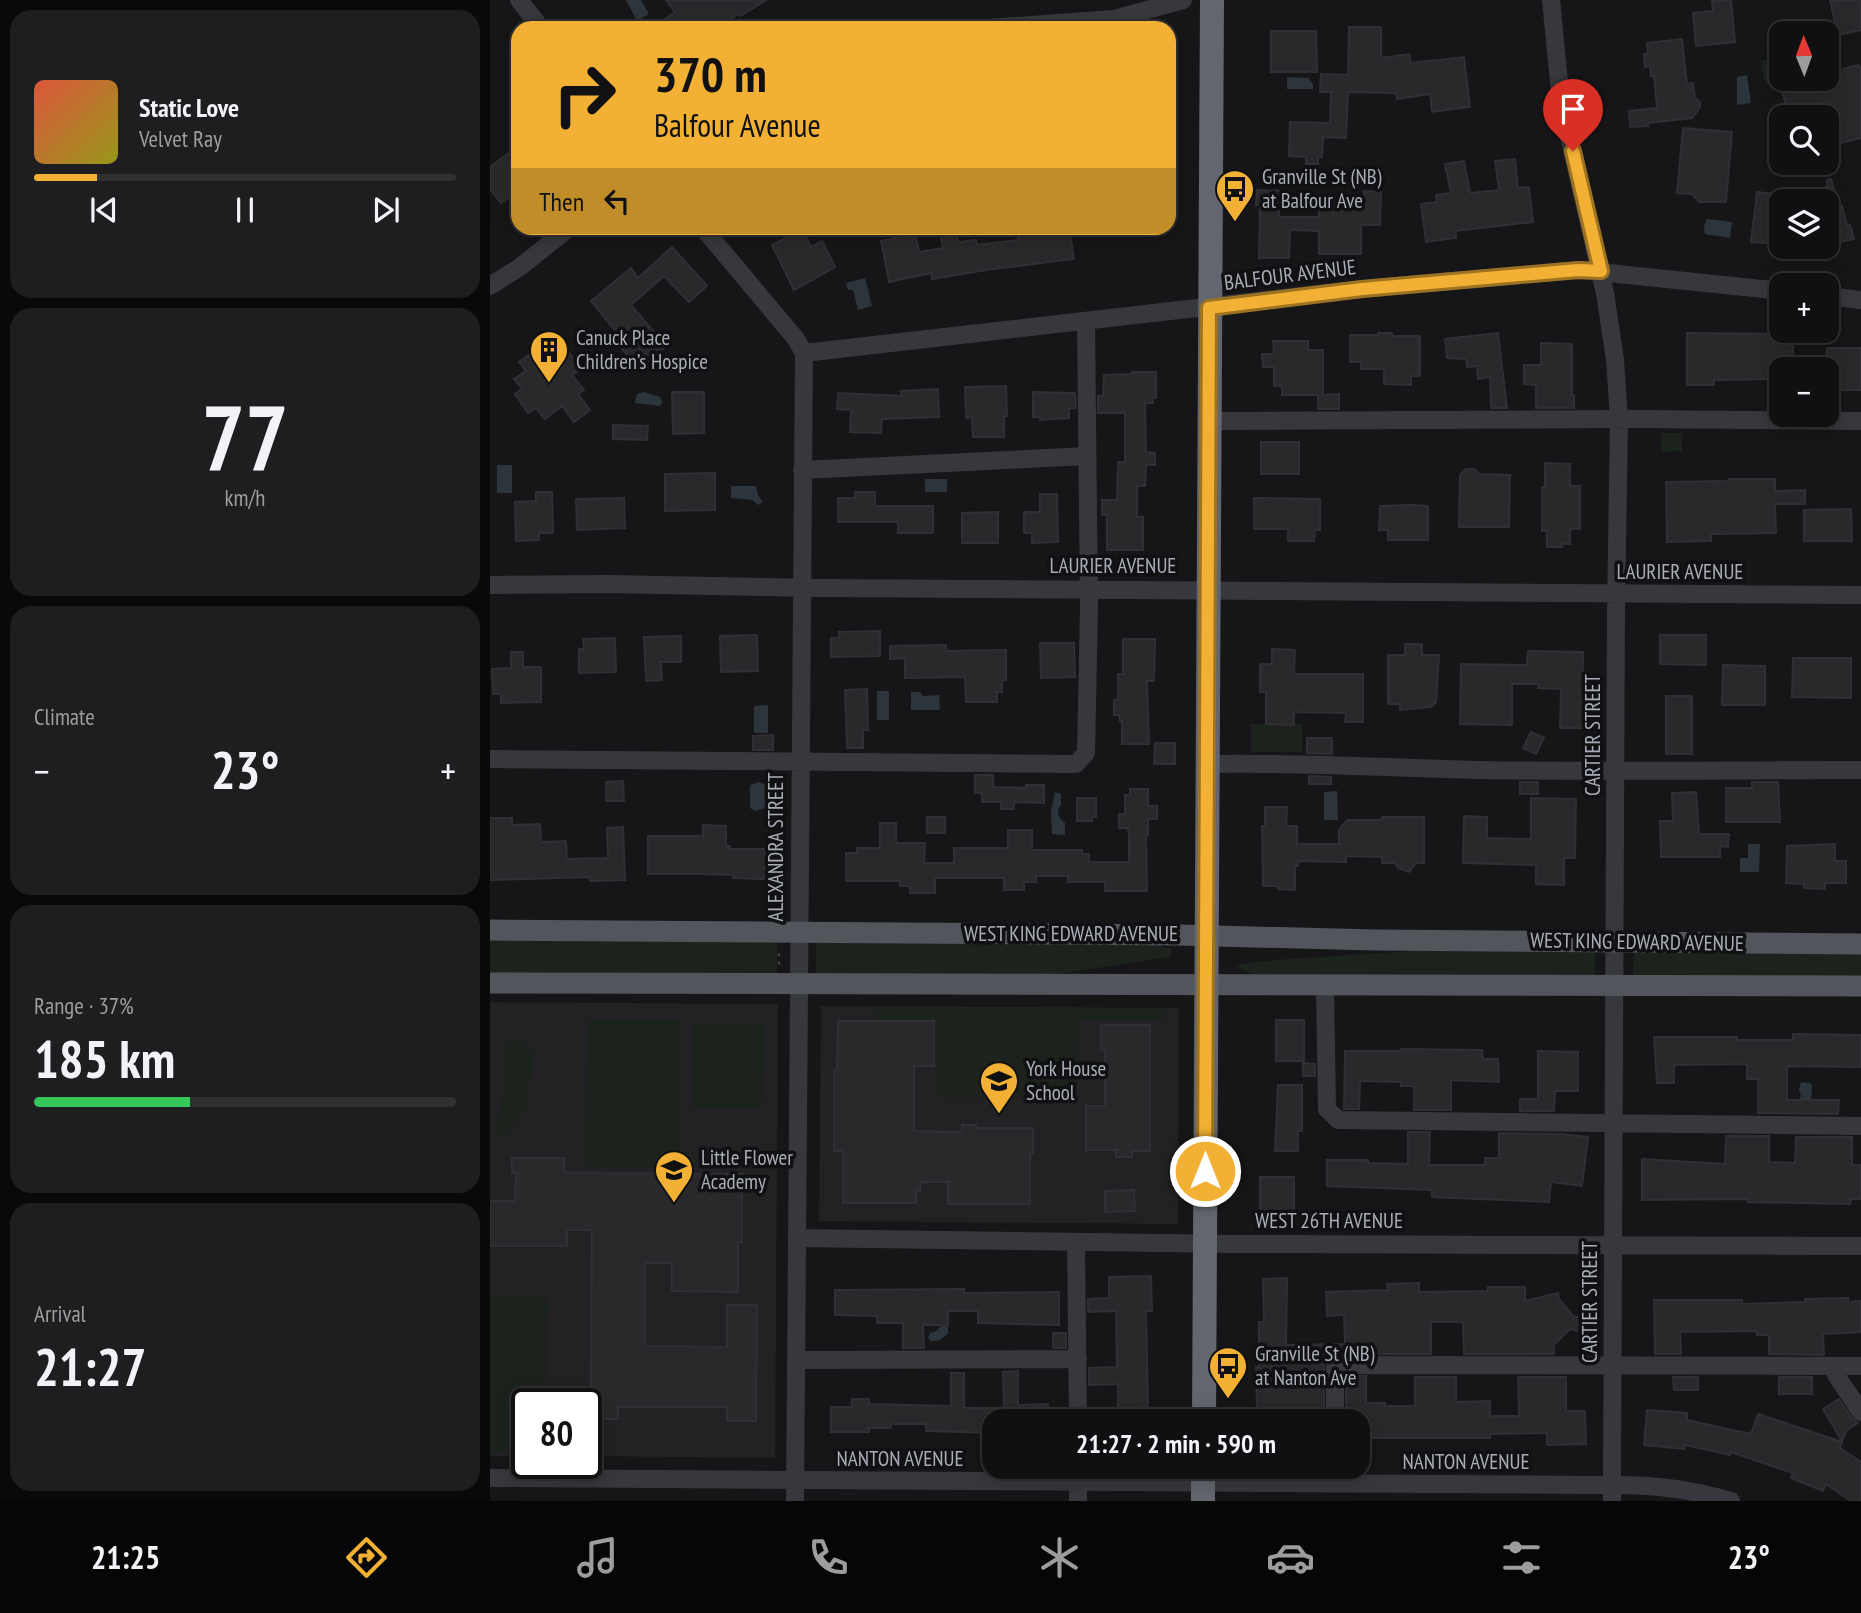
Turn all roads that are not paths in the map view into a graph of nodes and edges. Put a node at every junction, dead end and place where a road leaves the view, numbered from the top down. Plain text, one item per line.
1 (519, 0) edge
2 (1183, 0) edge
3 (1212, 0) edge
4 (1551, 0) edge
5 (536, 21) edge
6 (1086, 21) edge
7 (560, 235) edge
8 (709, 235) edge
9 (1601, 271) junction
10 (490, 286) edge
11 (1769, 290) edge
12 (1839, 297) edge
13 (1861, 300) edge
14 (1209, 308) junction
15 (1086, 321) junction
16 (804, 353) junction
17 (1619, 419) junction
18 (1209, 421) junction
19 (1861, 421) edge
20 (1087, 456) junction
21 (802, 470) junction
22 (490, 585) edge
23 (800, 587) junction
24 (1088, 589) junction
25 (1208, 590) junction
26 (1616, 594) junction
27 (1861, 595) edge
28 (490, 759) edge
29 (799, 762) junction
30 (1207, 764) junction
31 (1861, 770) edge
32 (1617, 771) junction
33 (490, 929) edge
34 (1205, 935) junction
35 (789, 936) junction
36 (1615, 942) junction
37 (1861, 944) edge
38 (789, 979) junction
39 (490, 983) edge
40 (1205, 985) junction
41 (1614, 985) junction
42 (1325, 986) junction
43 (1861, 986) edge
44 (1614, 1125) junction
45 (1861, 1126) edge
46 (797, 1238) junction
47 (1076, 1242) junction
48 (1204, 1244) junction
49 (1613, 1244) junction
50 (1861, 1246) edge
51 (1078, 1359) junction
52 (796, 1360) junction
53 (1612, 1364) junction
54 (1835, 1366) junction
55 (1861, 1366) edge
56 (1078, 1409) edge
57 (1204, 1409) edge
58 (1335, 1409) edge
59 (1861, 1412) edge
60 (1370, 1477) edge
61 (490, 1478) edge
62 (1277, 1479) edge
63 (795, 1481) junction
64 (1078, 1484) edge
65 (1203, 1484) edge
66 (1611, 1488) edge
67 (795, 1501) edge
68 (1731, 1501) edge

1 - 5 street
2 - 6 street
3 - 14 highway
4 - 9 street, CARTIER STREET
7 - 10 street
8 - 16 street
9 - 11 street, BALFOUR AVENUE
9 - 14 street, BALFOUR AVENUE
9 - 17 street, CARTIER STREET
12 - 13 street
14 - 15 street, BALFOUR AVENUE
14 - 18 highway
15 - 16 street, BALFOUR AVENUE
15 - 20 street
16 - 21 street, ALEXANDRA STREET
17 - 18 street
17 - 19 street
17 - 26 street, CARTIER STREET
18 - 25 highway
20 - 21 street
20 - 24 street
21 - 23 street, ALEXANDRA STREET
22 - 23 street, LAURIER AVENUE
23 - 24 street, LAURIER AVENUE
23 - 29 street, ALEXANDRA STREET
24 - 25 street, LAURIER AVENUE
24 - 29 street
25 - 26 street, LAURIER AVENUE
25 - 30 highway
26 - 27 street, LAURIER AVENUE
26 - 32 street, CARTIER STREET
28 - 29 street
29 - 35 street, ALEXANDRA STREET
30 - 32 street
30 - 34 highway
31 - 32 street
32 - 36 street, CARTIER STREET
33 - 35 main road, WEST KING EDWARD AVENUE
34 - 35 main road, WEST KING EDWARD AVENUE
34 - 36 main road, WEST KING EDWARD AVENUE
34 - 40 highway
35 - 38 street, ALEXANDRA STREET
36 - 37 main road, WEST KING EDWARD AVENUE
36 - 41 street, CARTIER STREET
38 - 39 main road, WEST KING EDWARD AVENUE
38 - 40 main road, WEST KING EDWARD AVENUE
38 - 46 street, ALEXANDRA STREET
40 - 42 main road, WEST KING EDWARD AVENUE
40 - 48 highway
41 - 42 main road, WEST KING EDWARD AVENUE
41 - 43 main road, WEST KING EDWARD AVENUE
41 - 44 street, CARTIER STREET
42 - 44 street
44 - 45 street
44 - 49 street, CARTIER STREET
46 - 47 street, WEST 26TH AVENUE
46 - 52 street, ALEXANDRA STREET
47 - 48 street, WEST 26TH AVENUE
47 - 51 street
48 - 49 street, WEST 26TH AVENUE
48 - 57 highway
49 - 50 street, WEST 26TH AVENUE
49 - 53 street, CARTIER STREET
51 - 52 street
51 - 56 street
52 - 63 street, ALEXANDRA STREET
53 - 54 street
53 - 58 street
53 - 66 street, CARTIER STREET
54 - 55 street
54 - 59 street
60 - 66 street, NANTON AVENUE
61 - 63 street, NANTON AVENUE
62 - 65 street, NANTON AVENUE
63 - 64 street, NANTON AVENUE
63 - 67 street, ALEXANDRA STREET
64 - 65 street, NANTON AVENUE
66 - 68 street, NANTON AVENUE

